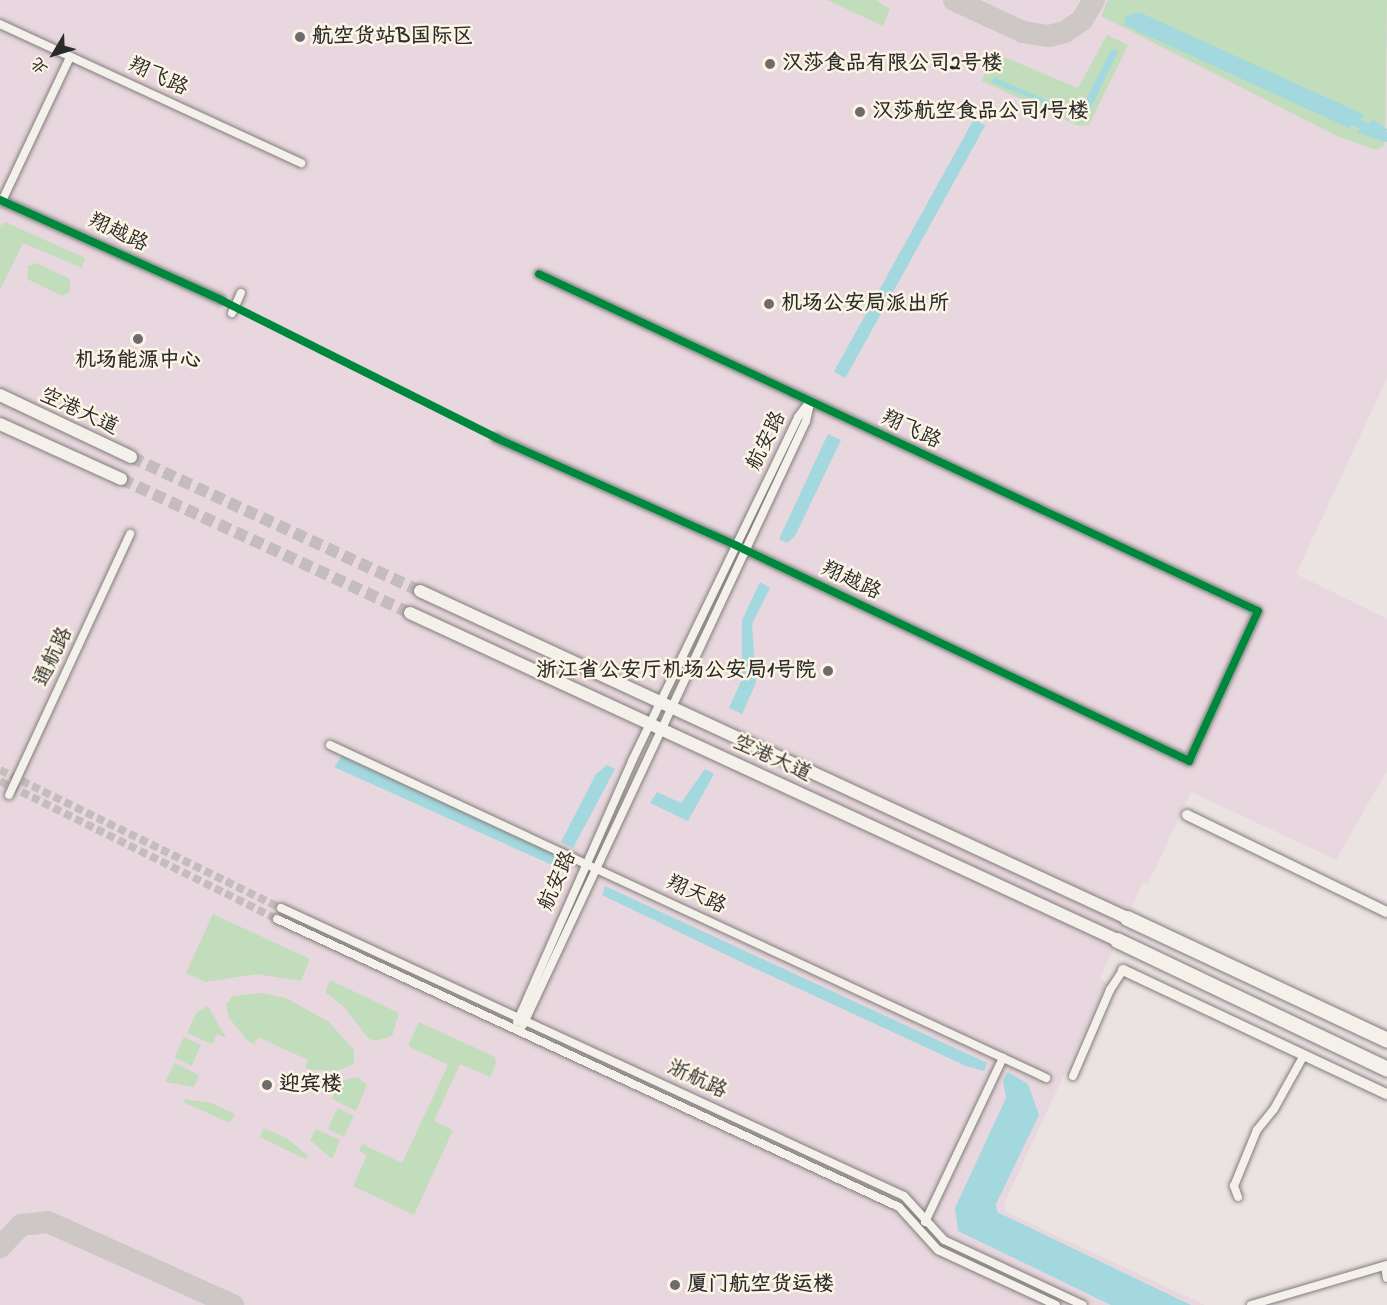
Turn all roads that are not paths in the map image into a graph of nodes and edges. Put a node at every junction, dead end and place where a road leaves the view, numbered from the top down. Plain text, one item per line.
1 (0, 24) edge
2 (70, 57) junction
3 (302, 163) dead end
4 (1, 200) edge
5 (539, 274) dead end
6 (241, 293) dead end
7 (221, 300) tunnel mouth
8 (232, 313) dead end
9 (4, 398) edge
10 (810, 403) junction
11 (0, 424) edge
12 (496, 438) tunnel mouth
13 (131, 458) tunnel mouth
14 (121, 479) tunnel mouth
15 (130, 534) dead end
16 (737, 546) junction
17 (746, 550) junction
18 (420, 591) tunnel mouth
19 (410, 613) tunnel mouth
20 (666, 705) junction
21 (656, 726) junction
22 (330, 745) dead end
23 (1189, 761) joint
24 (9, 795) dead end
25 (1187, 815) dead end
26 (586, 864) junction
27 (598, 870) junction
28 (281, 908) tunnel mouth
29 (1387, 912) edge
30 (1127, 918) joint
31 (277, 919) tunnel mouth
32 (1118, 940) joint
33 (1123, 970) joint
34 (516, 1016) junction
35 (528, 1022) junction
36 (517, 1030) junction
37 (1387, 1040) edge
38 (1304, 1055) junction
39 (1003, 1058) junction
40 (1387, 1069) edge
41 (1073, 1076) dead end
42 (1046, 1078) dead end
43 (1387, 1094) edge
44 (1238, 1197) dead end
45 (927, 1218) junction
46 (921, 1230) junction
47 (1386, 1265) edge
48 (1387, 1278) edge
49 (1056, 1305) edge
50 (1083, 1305) edge
51 (1251, 1305) edge

1 - 2 street, 翔飞路
2 - 3 street, 翔飞路
2 - 4 street
4 - 7 street, 翔越路
5 - 10 street, 翔飞路
6 - 8 street
9 - 13 main road, 空港大道
10 - 16 street, 航安路
10 - 17 street, 航安路
10 - 23 street, 翔飞路
11 - 14 main road, 空港大道
12 - 16 street, 翔越路
15 - 24 street, 通航路
16 - 17 street, 翔越路
16 - 20 street, 航安路
17 - 20 street, 航安路
17 - 23 street, 翔越路
18 - 20 main road, 空港大道
19 - 21 main road, 空港大道
20 - 21 street, 航安路
20 - 30 main road, 空港大道
21 - 26 street, 航安路
21 - 27 street, 航安路
21 - 32 main road, 空港大道
22 - 26 street, 翔天路
25 - 29 street
26 - 27 street, 翔天路
26 - 34 street, 航安路
27 - 35 street, 航安路
27 - 39 street, 翔天路
28 - 34 street, 浙航路
30 - 37 highway
31 - 36 street, 浙航路
32 - 40 highway
33 - 38 street
33 - 41 street
34 - 35 street, 浙航路
34 - 36 street, 航安路
35 - 36 street, 航安路
35 - 45 street, 浙航路
36 - 46 street, 浙航路
38 - 43 street
38 - 44 street
39 - 42 street, 翔天路
39 - 45 street
45 - 46 street
45 - 50 street, 浙航路
46 - 49 street, 浙航路
47 - 48 street
47 - 51 street

